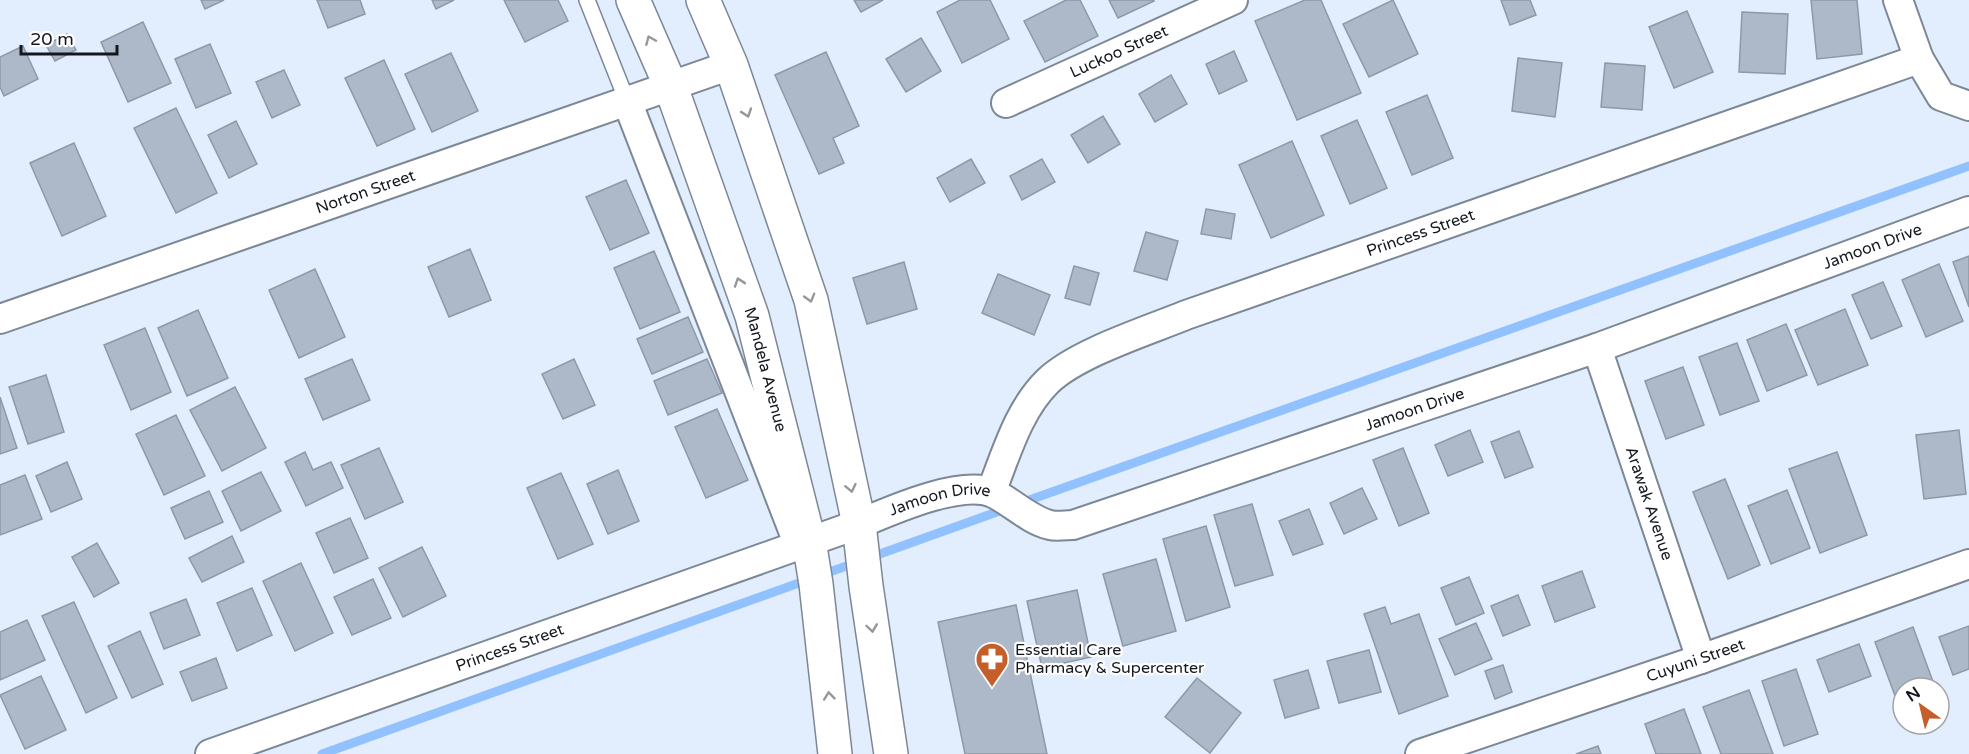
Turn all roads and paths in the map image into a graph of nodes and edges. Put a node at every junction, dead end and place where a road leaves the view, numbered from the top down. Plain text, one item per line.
1 (586, 0) edge
2 (633, 0) edge
3 (703, 0) edge
4 (1233, 0) edge
5 (1898, 0) edge
6 (1919, 59) junction
7 (731, 65) junction
8 (671, 87) junction
9 (627, 102) junction
10 (1006, 103) dead end
11 (1969, 106) edge
12 (1969, 211) edge
13 (0, 320) edge
14 (1597, 348) junction
15 (996, 495) junction
16 (862, 549) junction
17 (809, 558) junction
18 (1969, 564) edge
19 (1701, 659) junction
20 (210, 754) edge
21 (835, 754) edge
22 (891, 754) edge
23 (1420, 754) edge

1 - 9 lane
8 -> 2 main road, Mandela Avenue
3 - 7 main road
4 - 10 street, Luckoo Street
5 - 6 street
6 - 11 street
6 - 15 street, Princess Street
7 - 8 street, Norton Street
7 -> 16 main road
8 - 9 street, Norton Street
17 -> 8 main road, Mandela Avenue
9 - 13 street, Norton Street
9 - 17 street
12 - 14 street, Jamoon Drive
14 - 15 street, Jamoon Drive
14 - 19 street, Arawak Avenue
15 - 16 street, Jamoon Drive
16 - 17 street, Jamoon Drive
16 -> 22 main road
17 - 20 street, Princess Street
21 -> 17 main road, Mandela Avenue
18 - 19 street, Cuyuni Street
19 - 23 street, Cuyuni Street

